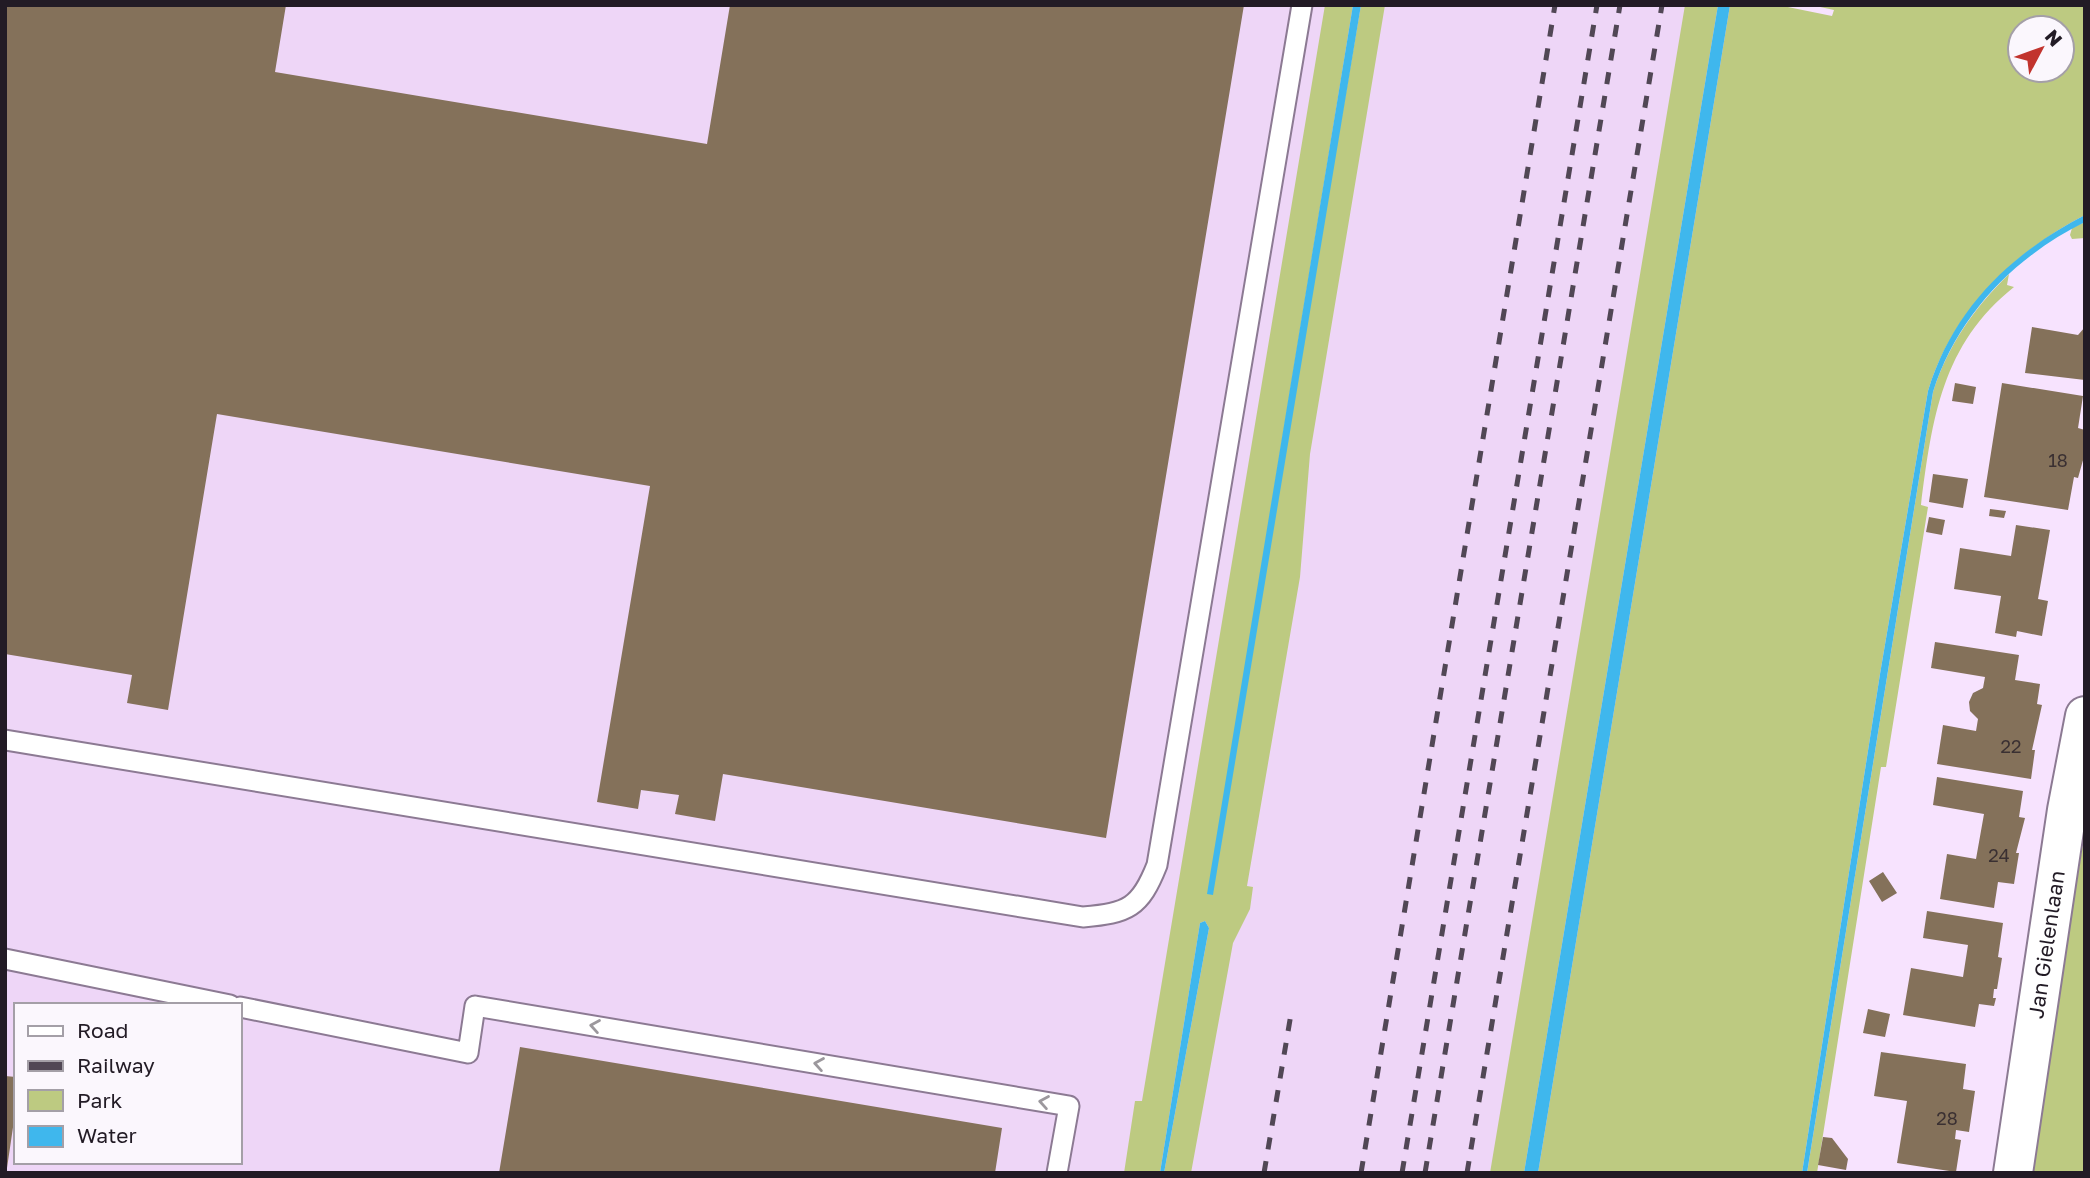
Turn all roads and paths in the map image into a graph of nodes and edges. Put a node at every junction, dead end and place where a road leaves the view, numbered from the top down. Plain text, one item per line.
1 (1302, 5) edge
2 (2085, 716) edge
3 (5, 740) edge
4 (5, 959) edge
5 (220, 1003) edge
6 (242, 1007) edge
7 (1057, 1173) edge
8 (2014, 1173) edge

1 - 3 lane
2 - 8 street, Jan Gielenlaan
4 - 5 lane
7 -> 6 lane

